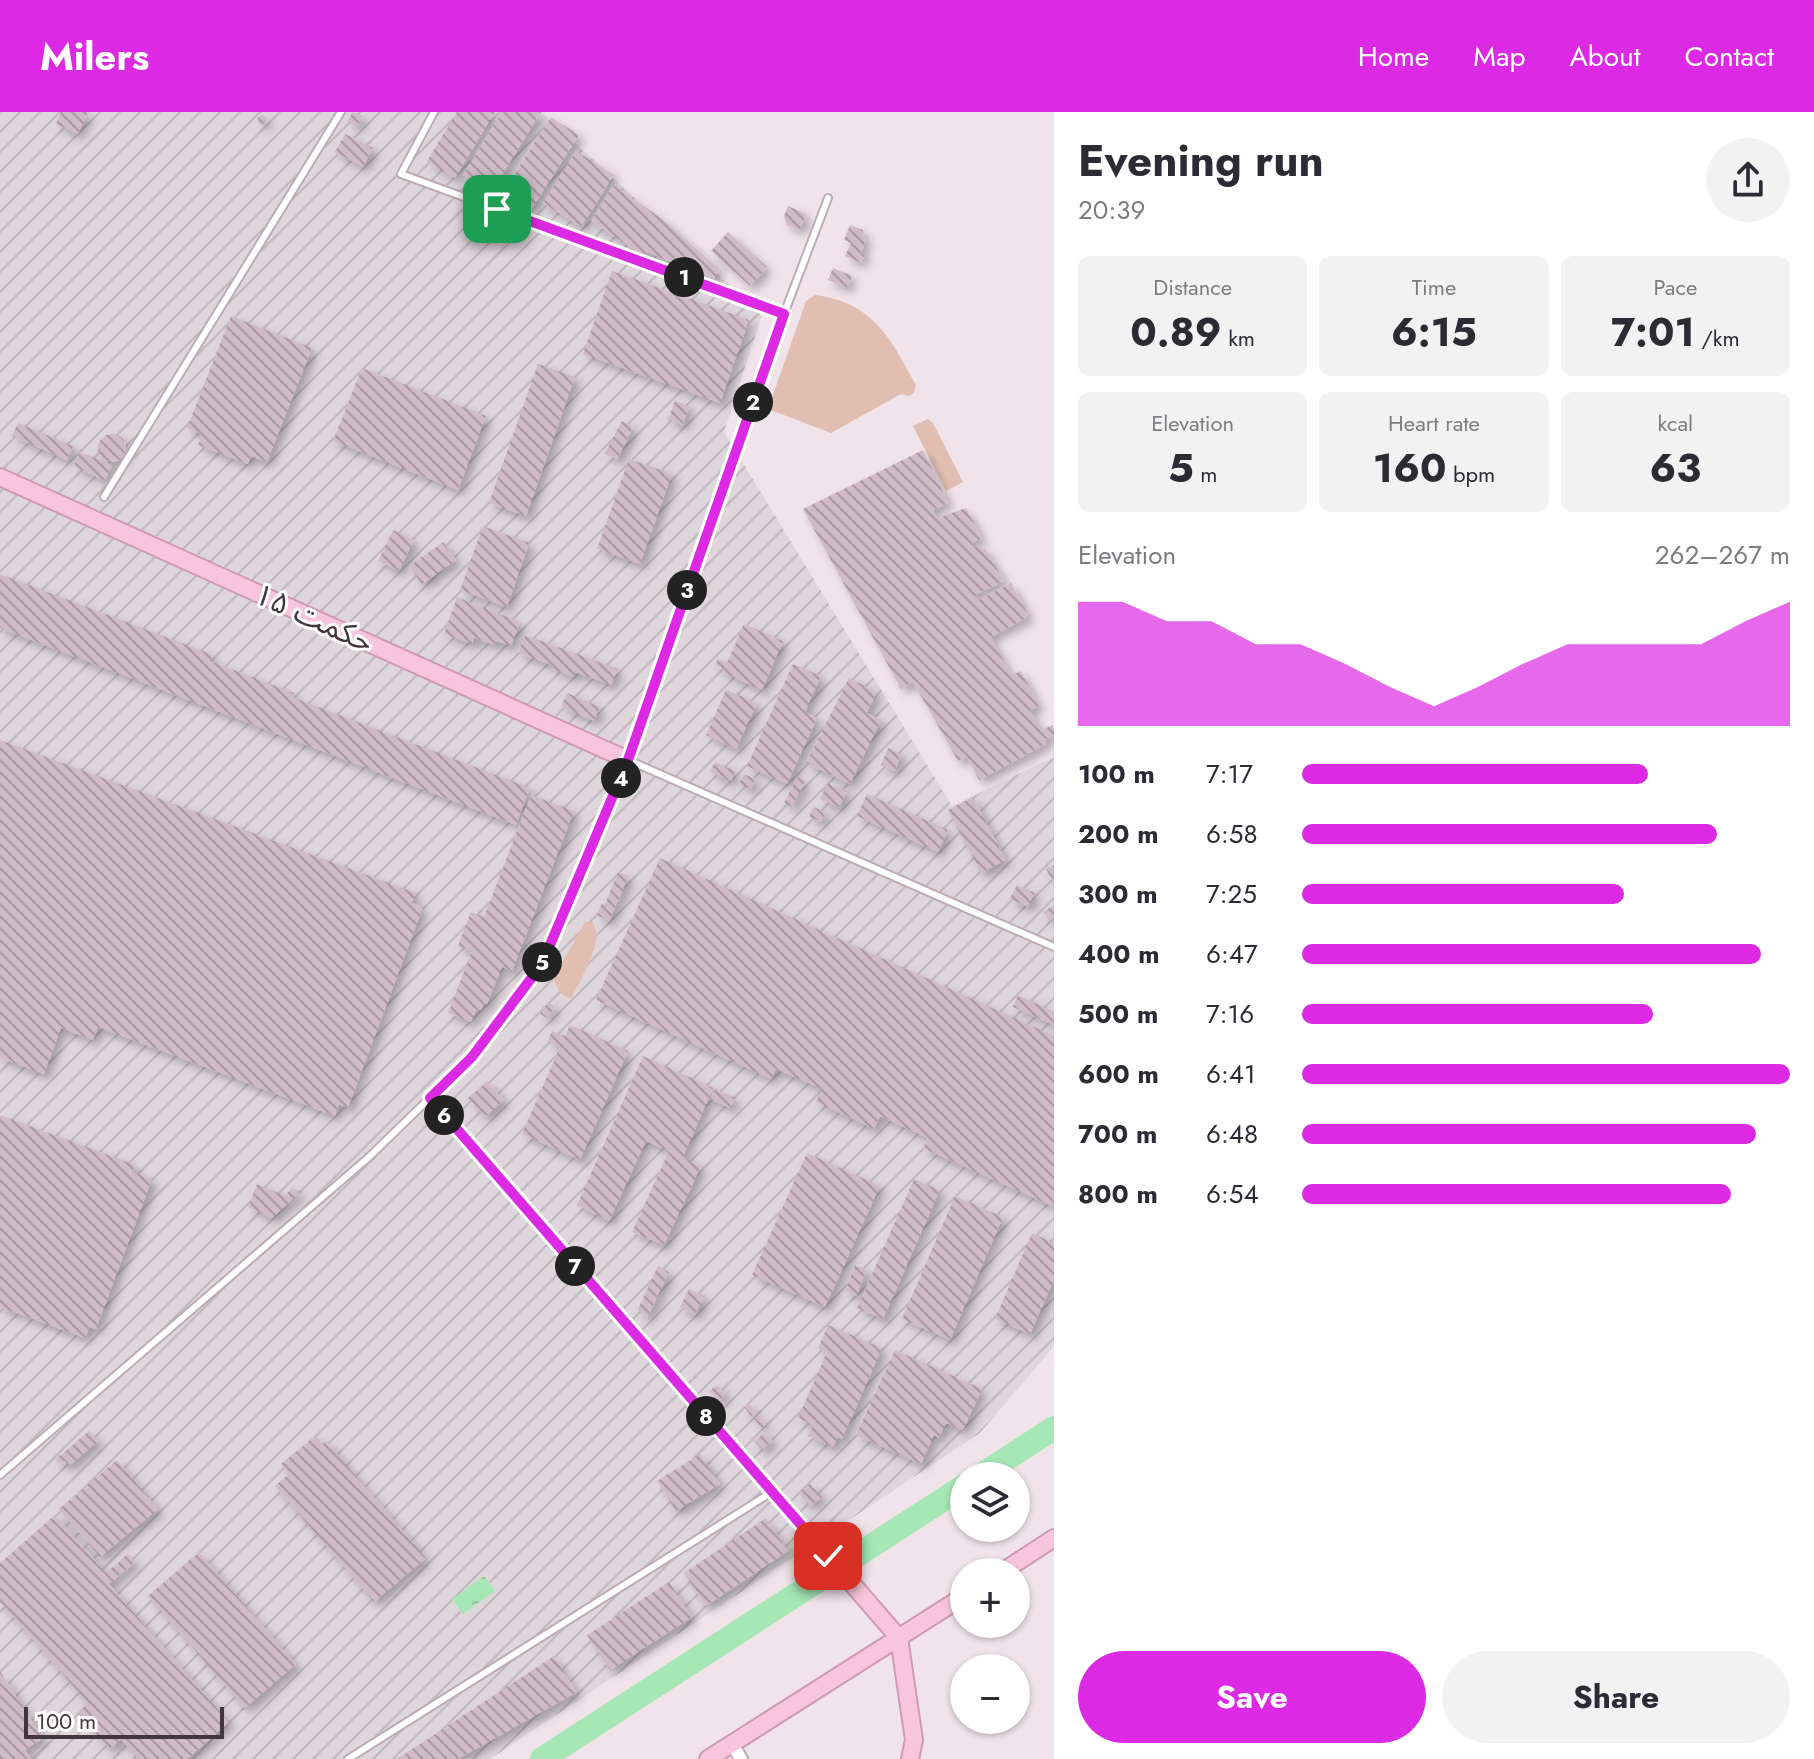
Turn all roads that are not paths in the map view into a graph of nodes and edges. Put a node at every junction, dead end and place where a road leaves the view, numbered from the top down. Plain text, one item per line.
1 (341, 112) edge
2 (434, 112) edge
3 (828, 198) dead end
4 (784, 314) junction
5 (0, 477) edge
6 (104, 497) dead end
7 (628, 760) junction
8 (1054, 947) edge
9 (430, 1098) junction
10 (0, 1475) edge
11 (772, 1492) junction
12 (1054, 1538) edge
13 (828, 1556) joint
14 (1023, 1558) edge
15 (950, 1605) edge
16 (899, 1638) junction
17 (732, 1744) junction
18 (348, 1759) edge
19 (708, 1759) edge
20 (741, 1759) edge
21 (910, 1759) edge

1 - 6 lane
2 - 4 lane
3 - 4 lane
4 - 7 lane
5 - 7 street, حکمت ۱۵
7 - 8 lane
7 - 9 lane
9 - 10 lane
9 - 11 lane
11 - 13 lane
11 - 18 lane
12 - 14 street
13 - 16 street
15 - 16 street
16 - 17 street
16 - 21 street
17 - 19 street
17 - 20 street

